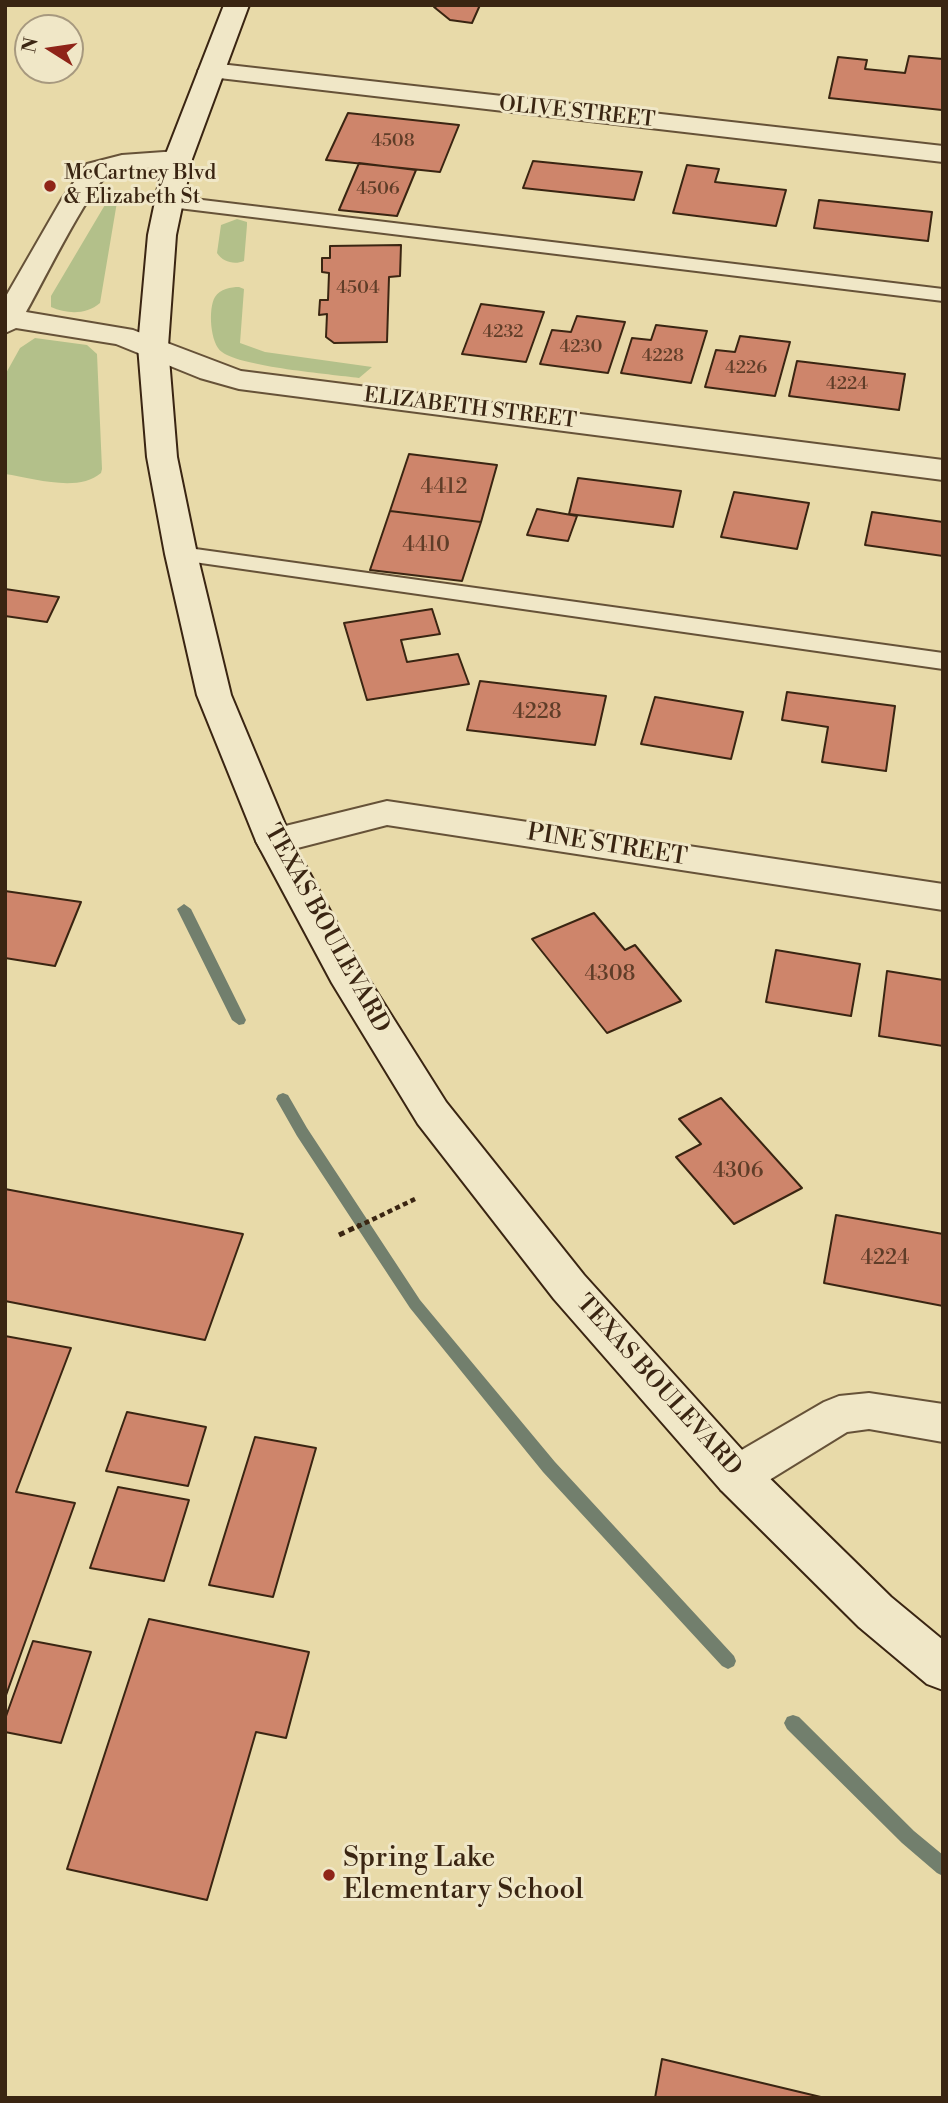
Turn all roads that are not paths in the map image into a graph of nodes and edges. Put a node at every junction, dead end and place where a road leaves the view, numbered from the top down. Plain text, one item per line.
1 (237, 5) edge
2 (211, 71) junction
3 (943, 154) edge
4 (178, 159) junction
5 (169, 202) junction
6 (943, 295) edge
7 (6, 320) edge
8 (153, 346) junction
9 (943, 470) edge
10 (181, 554) junction
11 (943, 661) edge
12 (274, 841) junction
13 (943, 897) edge
14 (943, 1423) edge
15 (737, 1476) junction
16 (943, 1669) edge

1 - 2 street, TEXAS BOULEVARD
2 - 3 street, OLIVE STREET
2 - 4 street, TEXAS BOULEVARD
4 - 5 street, TEXAS BOULEVARD
4 - 7 street
5 - 6 lane
5 - 8 street, TEXAS BOULEVARD
7 - 8 street, ELIZABETH STREET
8 - 9 street, ELIZABETH STREET
8 - 10 street, TEXAS BOULEVARD
10 - 11 lane
10 - 12 street, TEXAS BOULEVARD
12 - 13 street, PINE STREET
12 - 15 street, TEXAS BOULEVARD
14 - 15 street
15 - 16 street, TEXAS BOULEVARD

